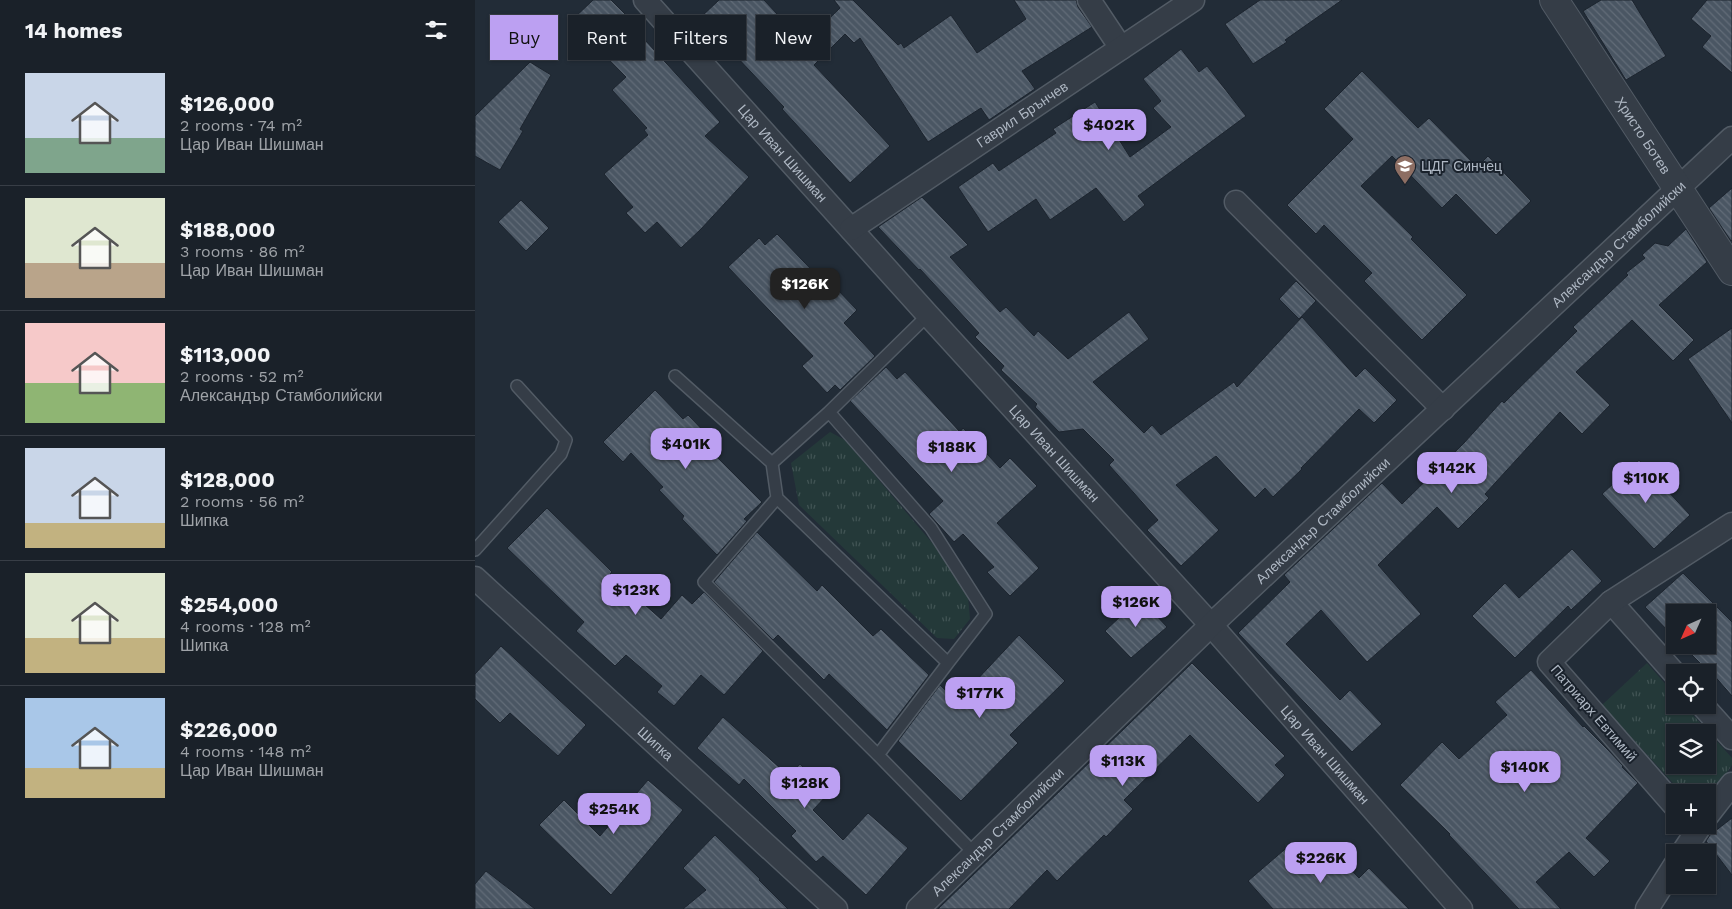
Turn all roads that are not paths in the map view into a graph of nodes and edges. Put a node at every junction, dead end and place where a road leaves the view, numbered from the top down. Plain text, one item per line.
1 (645, 0) edge
2 (1089, 0) edge
3 (1193, 0) edge
4 (1554, 0) edge
5 (1121, 48) junction
6 (1732, 138) edge
7 (1679, 188) junction
8 (1236, 202) dead end
9 (851, 229) junction
10 (1732, 271) edge
11 (928, 315) junction
12 (675, 376) dead end
13 (517, 386) dead end
14 (1443, 409) junction
15 (829, 412) junction
16 (772, 463) junction
17 (777, 498) junction
18 (1732, 524) edge
19 (475, 550) edge
20 (475, 578) edge
21 (1611, 602) junction
22 (1211, 625) junction
23 (948, 663) junction
24 (1666, 664) edge
25 (1710, 714) edge
26 (1732, 738) edge
27 (878, 755) junction
28 (1732, 784) edge
29 (1666, 796) edge
30 (1716, 803) edge
31 (975, 854) junction
32 (1666, 879) edge
33 (836, 909) edge
34 (918, 909) edge
35 (1461, 909) edge
36 (1647, 909) edge

1 - 9 street, Цар Иван Шишман
2 - 5 street
3 - 5 street, Гаврил Брънчев
4 - 7 street, Христо Ботев
5 - 9 street, Гаврил Брънчев
6 - 7 street, Александър Стамболийски
7 - 10 street, Христо Ботев
7 - 14 street, Александър Стамболийски
8 - 14 street
9 - 11 street, Цар Иван Шишман
11 - 15 lane
11 - 22 street, Цар Иван Шишман
12 - 16 lane
13 - 19 lane
14 - 22 street, Александър Стамболийски
15 - 16 lane
15 - 23 lane
16 - 17 lane
17 - 23 lane
17 - 27 lane
18 - 21 street, Патриарх Евтимий
20 - 33 street, Шипка
21 - 24 street
21 - 29 street, Патриарх Евтимий
22 - 31 street, Александър Стамболийски
22 - 35 street, Цар Иван Шишман
23 - 27 lane
25 - 26 street
27 - 31 lane
28 - 30 street
31 - 34 street, Александър Стамболийски
32 - 36 street

